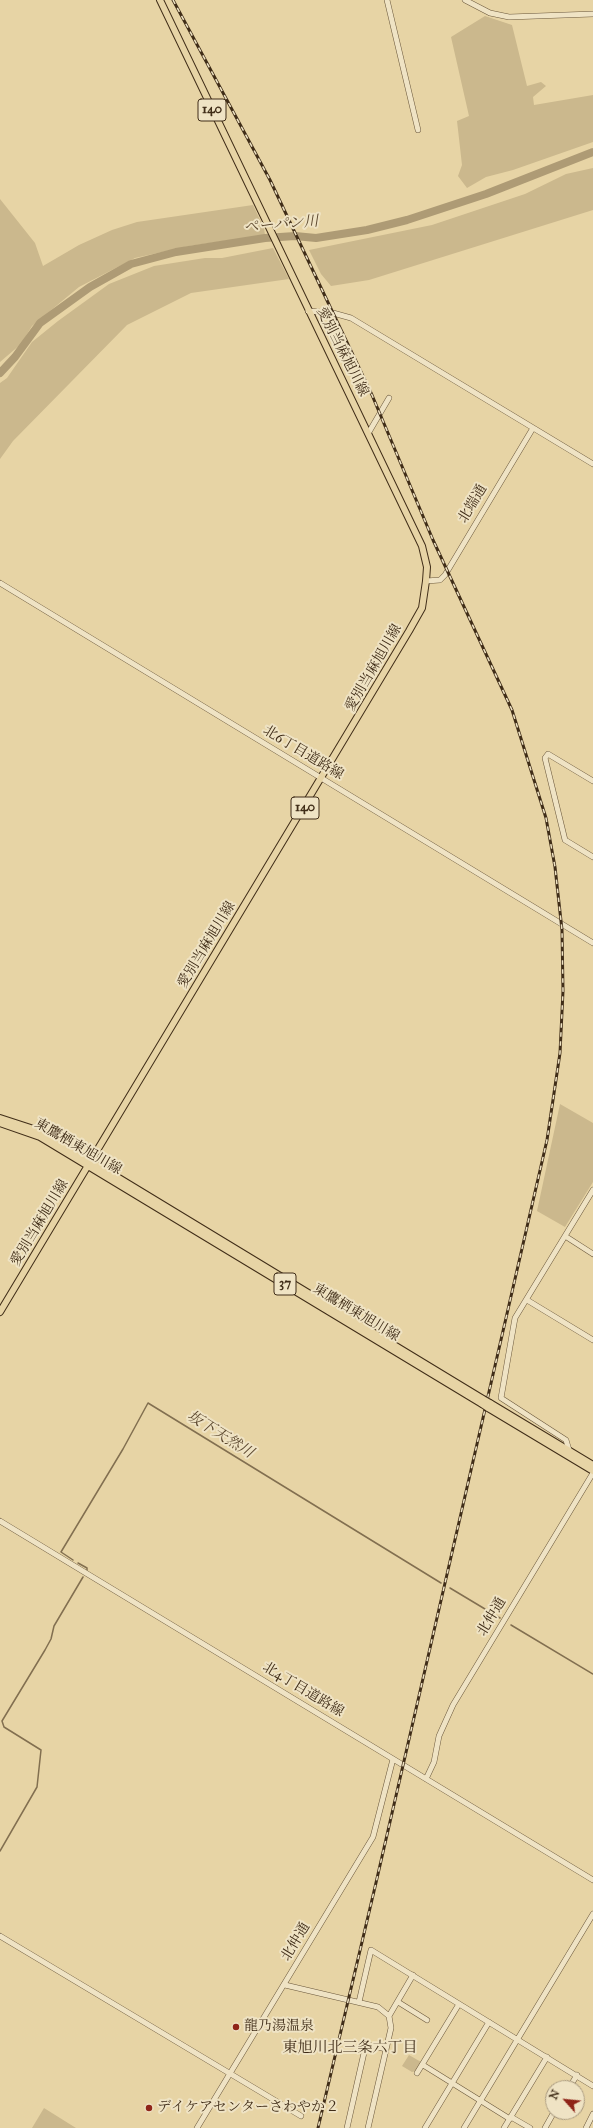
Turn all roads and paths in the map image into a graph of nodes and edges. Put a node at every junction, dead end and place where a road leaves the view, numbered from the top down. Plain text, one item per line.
1 (160, 0) edge
2 (387, 0) edge
3 (465, 0) edge
4 (593, 14) edge
5 (418, 130) dead end
6 (308, 311) junction
7 (389, 398) dead end
8 (533, 428) junction
9 (369, 432) junction
10 (593, 464) edge
11 (426, 582) junction
12 (0, 583) edge
13 (322, 779) junction
14 (593, 781) edge
15 (593, 857) edge
16 (593, 943) edge
17 (0, 1118) edge
18 (0, 1123) edge
19 (89, 1163) junction
20 (593, 1190) edge
21 (565, 1236) junction
22 (593, 1254) edge
23 (527, 1300) junction
24 (0, 1312) edge
25 (593, 1340) edge
26 (489, 1405) junction
27 (569, 1450) junction
28 (593, 1465) edge
29 (593, 1472) edge
30 (0, 1521) edge
31 (393, 1759) junction
32 (426, 1779) junction
33 (593, 1880) edge
34 (593, 1914) edge
35 (0, 1936) edge
36 (414, 1975) junction
37 (284, 1985) junction
38 (359, 2002) junction
39 (398, 2002) junction
40 (459, 2004) junction
41 (389, 2016) junction
42 (427, 2020) dead end
43 (489, 2022) junction
44 (518, 2039) junction
45 (386, 2049) junction
46 (547, 2057) junction
47 (423, 2065) junction
48 (417, 2073) dead end
49 (230, 2074) junction
50 (577, 2075) junction
51 (574, 2080) edge
52 (452, 2083) junction
53 (593, 2086) edge
54 (481, 2101) junction
55 (301, 2116) dead end
56 (510, 2118) junction
57 (592, 2118) edge
58 (197, 2128) edge
59 (347, 2128) edge
60 (368, 2128) edge
61 (425, 2128) edge
62 (464, 2128) edge
63 (504, 2128) edge
64 (530, 2128) edge
65 (586, 2128) edge

1 - 6 main road, 愛別当麻旭川線 / 140
2 - 5 street
3 - 4 street
6 - 8 street
6 - 9 main road, 愛別当麻旭川線 / 140
7 - 9 street
8 - 10 street
8 - 11 street, 北端通
9 - 11 main road, 愛別当麻旭川線 / 140
11 - 13 main road, 愛別当麻旭川線 / 140
12 - 13 street, 北6丁目道路線
13 - 16 street, 北6丁目道路線
13 - 19 main road, 愛別当麻旭川線 / 140
14 - 15 street
17 - 19 main road, 東鷹栖東旭川線 / 37
18 - 19 main road, 東鷹栖東旭川線 / 37
19 - 24 main road, 愛別当麻旭川線 / 140
19 - 26 main road, 東鷹栖東旭川線 / 37, bridge
20 - 21 street
21 - 22 street
21 - 23 street
23 - 25 street
23 - 27 street
26 - 27 main road, 東鷹栖東旭川線 / 37
26 - 29 main road, 東鷹栖東旭川線 / 37
27 - 28 main road, 東鷹栖東旭川線 / 37
29 - 32 street, 北仲通
30 - 31 street, 北4丁目道路線
31 - 32 street, 北4丁目道路線
31 - 37 street, 北仲通
32 - 33 street, 北4丁目道路線
34 - 44 street
35 - 49 street
36 - 38 street
36 - 39 street
36 - 40 street
37 - 38 street
37 - 49 street, 北仲通
38 - 41 street
39 - 41 street
39 - 42 street
40 - 43 street
40 - 47 street
41 - 45 street
43 - 44 street
43 - 52 street
44 - 46 street
44 - 54 street
45 - 59 street
45 - 60 street
46 - 50 street
46 - 56 street
47 - 48 street
47 - 52 street
49 - 55 street
49 - 58 street, 北仲通
50 - 51 street
50 - 53 street
52 - 54 street
52 - 61 street
54 - 56 street
54 - 62 street
56 - 63 street
56 - 64 street
57 - 65 street

